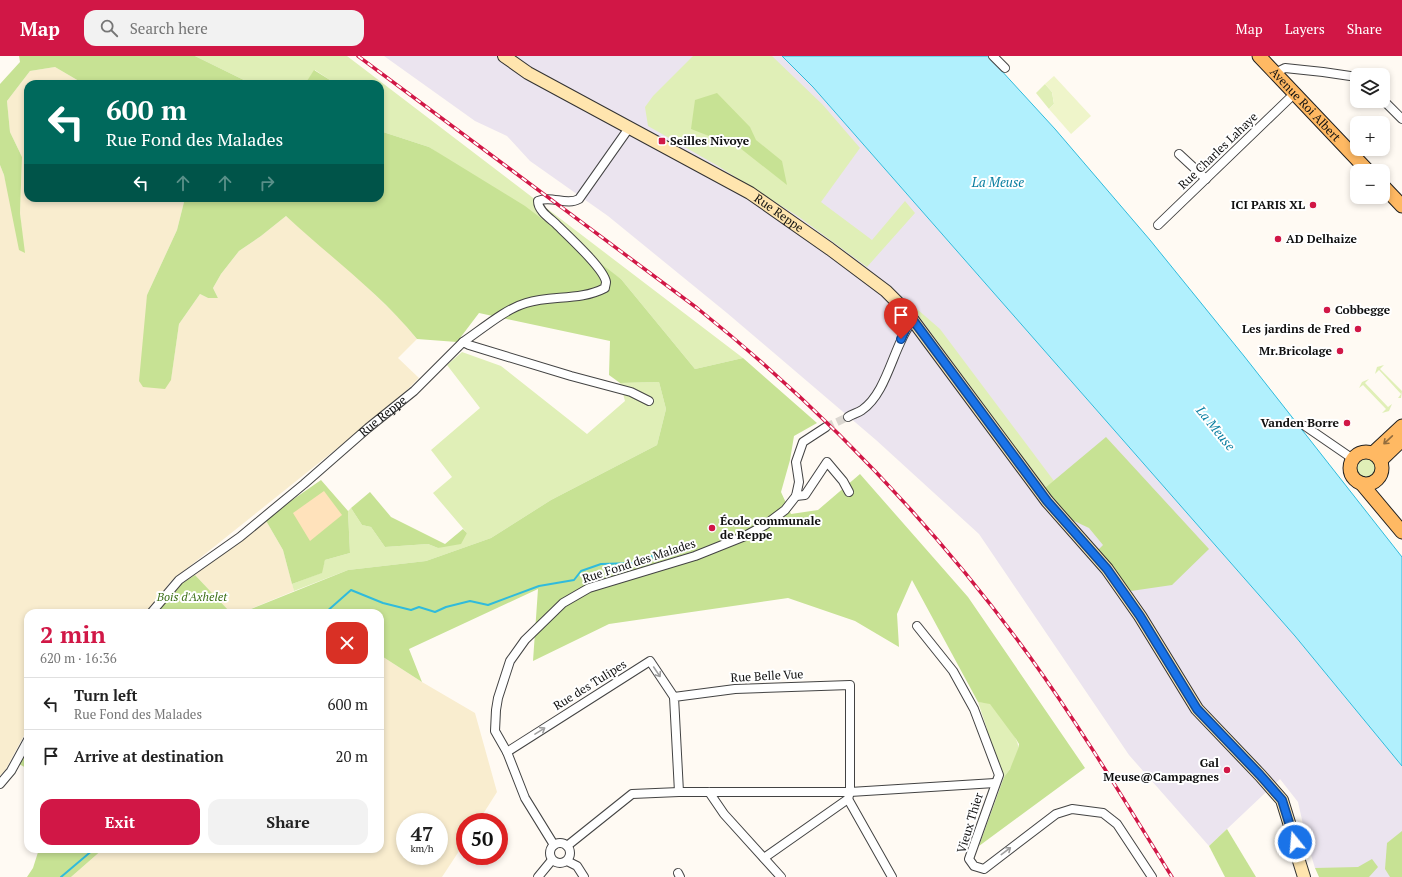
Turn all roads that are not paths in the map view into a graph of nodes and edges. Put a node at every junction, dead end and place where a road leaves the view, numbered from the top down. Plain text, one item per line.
1 (504, 56) edge
2 (993, 56) edge
3 (1259, 56) edge
4 (1005, 68) dead end
5 (1275, 73) junction
6 (1350, 76) edge
7 (1295, 93) junction
8 (1390, 107) edge
9 (1402, 118) edge
10 (629, 128) junction
11 (1179, 154) dead end
12 (1361, 164) edge
13 (1206, 179) junction
14 (1390, 193) edge
15 (1402, 206) edge
16 (1158, 226) dead end
17 (913, 320) junction
18 (462, 342) junction
19 (649, 401) dead end
20 (848, 416) tunnel mouth
21 (1305, 426) dead end
22 (1402, 426) edge
23 (826, 428) tunnel mouth
24 (1402, 440) edge
25 (1377, 457) junction
26 (1353, 459) junction
27 (1377, 480) junction
28 (1361, 483) junction
29 (849, 492) dead end
30 (796, 496) junction
31 (1382, 506) junction
32 (1402, 532) edge
33 (154, 609) edge
34 (917, 626) dead end
35 (674, 697) junction
36 (24, 747) edge
37 (507, 752) junction
38 (995, 783) junction
39 (0, 784) edge
40 (679, 792) junction
41 (709, 792) junction
42 (849, 795) junction
43 (554, 845) junction
44 (567, 846) junction
45 (764, 858) junction
46 (552, 860) junction
47 (567, 861) junction
48 (538, 877) edge
49 (584, 877) edge
50 (781, 877) edge
51 (892, 877) edge
52 (1152, 877) edge
53 (1304, 877) edge

1 - 10 main road, Rue Reppe
2 - 4 street
3 - 5 main road, Avenue Roi Albert
5 - 6 street
5 - 7 main road, Avenue Roi Albert
7 - 12 main road, Avenue Roi Albert
7 - 13 street, Rue Charles Lahaye
8 - 9 street
10 - 17 main road, Rue Reppe
10 - 18 street, Rue Reppe
11 - 13 street
13 - 16 street, Rue Charles Lahaye
14 - 15 main road
17 - 20 street
17 - 53 main road, Rue Reppe
18 - 19 street
18 - 33 street, Rue Reppe
21 - 26 street
22 -> 25 main road
23 - 30 street
24 - 25 main road
25 - 26 main road
25 - 27 main road
26 - 28 main road
27 - 28 main road
27 - 31 main road
28 - 31 main road
29 - 30 street, Rue Fond des Malades
30 - 37 street, Rue Fond des Malades
31 - 32 main road
34 - 38 street
37 -> 35 street, Rue des Tulipes
35 - 40 street
35 - 42 street, Rue Belle Vue
36 - 39 street
37 - 43 street, Rue Fond des Malades
38 - 42 street, Vieux Thier
38 -> 52 street, Vieux Thier
40 - 41 street, Vieux Thier
40 - 44 street, Vieux Thier
41 - 42 street, Vieux Thier
41 - 45 street
42 - 45 street
42 - 51 street
43 - 44 street
43 - 46 street
44 - 47 street
45 - 50 street
46 - 47 street
46 - 48 street
47 - 49 street

